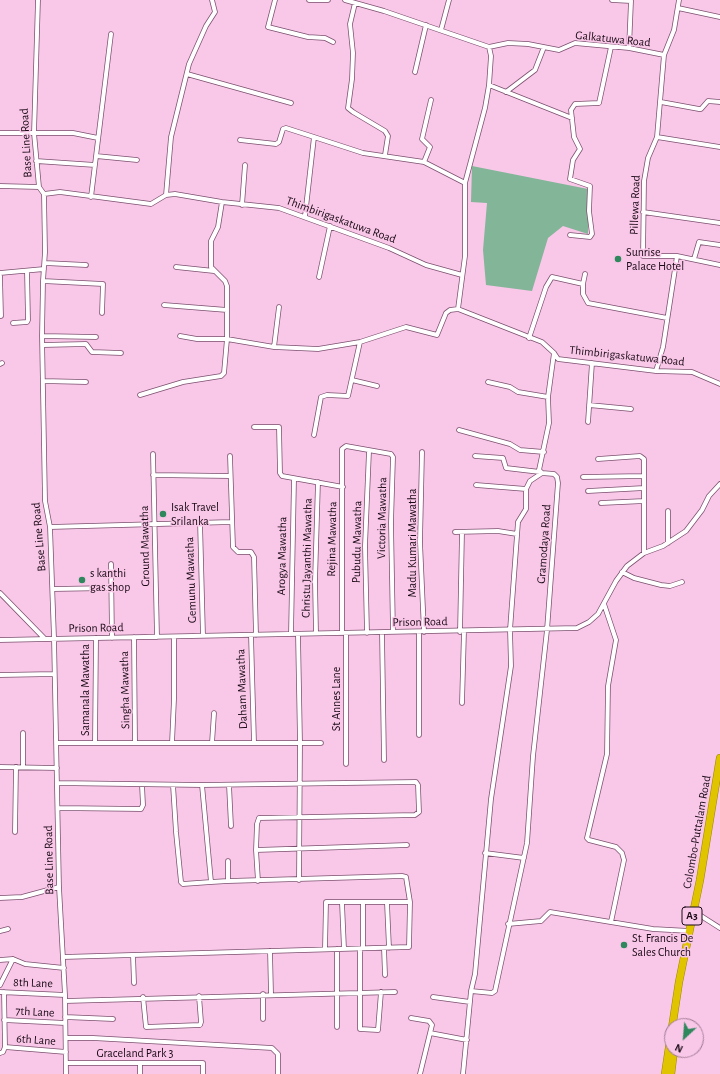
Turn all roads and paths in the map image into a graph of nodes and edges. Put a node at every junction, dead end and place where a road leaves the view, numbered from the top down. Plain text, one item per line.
1 (38, 0) edge
2 (212, 0) edge
3 (275, 0) edge
4 (309, 0) edge
5 (327, 0) edge
6 (345, 0) edge
7 (449, 0) edge
8 (612, 0) edge
9 (679, 0) edge
10 (354, 3) junction
11 (678, 8) junction
12 (720, 17) edge
13 (426, 25) junction
14 (441, 30) junction
15 (112, 34) dead end
16 (333, 42) dead end
17 (489, 47) junction
18 (611, 47) junction
19 (544, 48) junction
20 (629, 48) junction
21 (664, 55) junction
22 (415, 72) dead end
23 (187, 74) junction
24 (489, 85) junction
25 (506, 92) junction
26 (431, 100) dead end
27 (661, 102) junction
28 (720, 102) edge
29 (291, 103) dead end
30 (572, 118) junction
31 (0, 133) edge
32 (34, 133) junction
33 (657, 136) junction
34 (314, 137) junction
35 (98, 138) junction
36 (240, 140) dead end
37 (720, 147) edge
38 (385, 155) junction
39 (96, 156) junction
40 (137, 160) dead end
41 (36, 161) junction
42 (424, 162) junction
43 (95, 165) junction
44 (245, 166) dead end
45 (465, 182) junction
46 (0, 186) edge
47 (39, 187) junction
48 (44, 194) junction
49 (166, 195) junction
50 (91, 197) junction
51 (222, 202) junction
52 (242, 205) junction
53 (643, 212) junction
54 (305, 216) junction
55 (720, 223) edge
56 (330, 226) junction
57 (570, 235) dead end
58 (720, 246) edge
59 (677, 256) junction
60 (694, 259) junction
61 (45, 263) junction
62 (720, 265) edge
63 (86, 266) dead end
64 (176, 268) dead end
65 (44, 270) junction
66 (27, 271) junction
67 (214, 271) junction
68 (0, 273) edge
69 (585, 274) dead end
70 (462, 275) junction
71 (0, 276) edge
72 (319, 277) dead end
73 (42, 281) junction
74 (582, 284) junction
75 (164, 305) dead end
76 (279, 307) dead end
77 (458, 309) junction
78 (227, 310) junction
79 (102, 313) dead end
80 (1, 316) dead end
81 (667, 318) junction
82 (13, 323) dead end
83 (42, 336) junction
84 (180, 336) dead end
85 (96, 337) dead end
86 (529, 338) junction
87 (227, 339) junction
88 (360, 342) junction
89 (43, 345) junction
90 (274, 347) junction
91 (122, 353) dead end
92 (554, 353) junction
93 (592, 363) junction
94 (656, 371) junction
95 (352, 380) junction
96 (43, 381) junction
97 (86, 382) dead end
98 (488, 382) dead end
99 (720, 384) edge
100 (377, 386) dead end
101 (140, 395) dead end
102 (548, 397) junction
103 (589, 405) junction
104 (631, 409) dead end
105 (588, 422) dead end
106 (254, 426) dead end
107 (459, 430) dead end
108 (314, 434) dead end
109 (344, 446) joint
110 (369, 451) junction
111 (422, 452) dead end
112 (544, 452) junction
113 (153, 454) dead end
114 (230, 456) dead end
115 (475, 456) dead end
116 (598, 459) dead end
117 (541, 472) junction
118 (153, 475) junction
119 (230, 476) junction
120 (644, 476) junction
121 (583, 477) dead end
122 (294, 479) junction
123 (318, 482) junction
124 (720, 484) edge
125 (476, 485) dead end
126 (343, 487) junction
127 (644, 488) junction
128 (526, 489) junction
129 (588, 491) dead end
130 (644, 501) junction
131 (601, 503) dead end
132 (668, 511) dead end
133 (200, 522) junction
134 (231, 522) junction
135 (154, 524) junction
136 (50, 527) junction
137 (455, 532) dead end
138 (462, 532) junction
139 (517, 534) junction
140 (668, 543) junction
141 (644, 553) junction
142 (111, 564) dead end
143 (622, 572) junction
144 (682, 582) dead end
145 (111, 588) junction
146 (53, 589) junction
147 (0, 593) edge
148 (604, 604) junction
149 (510, 630) junction
150 (547, 630) junction
151 (393, 632) junction
152 (419, 632) junction
153 (424, 632) junction
154 (462, 632) junction
155 (316, 633) junction
156 (344, 633) junction
157 (367, 633) junction
158 (382, 633) junction
159 (291, 634) junction
160 (298, 634) junction
161 (253, 635) junction
162 (203, 636) junction
163 (134, 637) junction
164 (157, 637) junction
165 (174, 637) junction
166 (44, 638) junction
167 (54, 638) junction
168 (96, 638) junction
169 (112, 638) junction
170 (0, 640) edge
171 (54, 674) junction
172 (0, 675) edge
173 (462, 703) dead end
174 (214, 712) dead end
175 (23, 733) dead end
176 (419, 735) dead end
177 (300, 742) junction
178 (57, 743) junction
179 (95, 743) junction
180 (135, 743) junction
181 (172, 743) junction
182 (212, 743) junction
183 (254, 743) junction
184 (321, 743) dead end
185 (720, 758) edge
186 (384, 760) dead end
187 (346, 764) dead end
188 (0, 767) edge
189 (24, 767) junction
190 (16, 768) junction
191 (57, 768) junction
192 (58, 783) junction
193 (142, 785) junction
194 (173, 785) junction
195 (230, 785) junction
196 (300, 785) junction
197 (202, 786) junction
198 (720, 787) edge
199 (58, 808) junction
200 (299, 817) junction
201 (231, 826) dead end
202 (15, 832) dead end
203 (407, 845) dead end
204 (299, 848) junction
205 (256, 850) junction
206 (485, 853) junction
207 (524, 858) junction
208 (228, 861) dead end
209 (300, 880) junction
210 (228, 881) junction
211 (258, 881) junction
212 (211, 882) junction
213 (59, 887) junction
214 (0, 898) edge
215 (363, 902) junction
216 (410, 902) junction
217 (342, 903) junction
218 (387, 903) junction
219 (698, 914) junction
220 (611, 922) junction
221 (508, 924) junction
222 (720, 928) edge
223 (8, 929) dead end
224 (0, 931) edge
225 (689, 931) junction
226 (362, 948) junction
227 (384, 948) junction
228 (390, 948) junction
229 (325, 949) junction
230 (337, 949) junction
231 (344, 949) junction
232 (270, 951) junction
233 (133, 955) junction
234 (63, 957) junction
235 (13, 959) junction
236 (0, 960) edge
237 (64, 968) junction
238 (385, 975) dead end
239 (134, 983) dead end
240 (0, 985) edge
241 (471, 991) junction
242 (2, 992) edge
243 (337, 992) junction
244 (381, 992) junction
245 (395, 992) dead end
246 (361, 993) junction
247 (65, 994) junction
248 (263, 994) junction
249 (271, 994) junction
250 (200, 996) junction
251 (434, 996) dead end
252 (143, 997) junction
253 (0, 998) edge
254 (65, 1000) junction
255 (470, 1002) junction
256 (65, 1017) junction
257 (412, 1018) dead end
258 (678, 1018) edge
259 (113, 1019) dead end
260 (263, 1019) dead end
261 (4, 1020) junction
262 (65, 1023) junction
263 (337, 1027) dead end
264 (430, 1033) junction
265 (66, 1038) junction
266 (467, 1040) junction
267 (5, 1047) junction
268 (66, 1052) junction
269 (0, 1053) edge
270 (673, 1058) edge
271 (66, 1063) junction
272 (140, 1063) junction
273 (66, 1074) edge
274 (140, 1074) edge
275 (203, 1074) edge
276 (278, 1074) edge
277 (420, 1074) edge
278 (463, 1074) edge
279 (665, 1074) edge
280 (671, 1074) edge

1 - 32 street, Base Line Road
2 - 23 street
3 - 16 street
4 - 5 street
6 - 10 street
7 - 14 street
8 - 20 street
9 - 11 street, Galkatuwa Road
10 - 13 street
10 - 38 street
11 - 12 street
11 - 21 street, Galkatuwa Road
13 - 14 street
13 - 22 street
14 - 17 street
15 - 35 street
17 - 19 street, Galkatuwa Road
17 - 24 street
18 - 19 street, Galkatuwa Road
18 - 20 street, Galkatuwa Road
18 - 30 street
19 - 25 street
20 - 21 street, Galkatuwa Road
21 - 27 street, Pillewa Road
23 - 29 street
23 - 49 street
24 - 25 street
24 - 45 street
25 - 30 street
26 - 42 street
27 - 28 street
27 - 33 street, Pillewa Road
30 - 57 street
31 - 32 street
32 - 35 street
32 - 41 street, Base Line Road
33 - 37 street
33 - 53 street, Pillewa Road
34 - 36 street
34 - 38 street
34 - 54 street
35 - 39 street
38 - 42 street
39 - 40 street
39 - 43 street
41 - 43 street
41 - 47 street, Base Line Road
42 - 45 street
43 - 50 street
44 - 52 street
45 - 70 street
46 - 47 street
47 - 48 street, Base Line Road
48 - 50 street, Thimbirigaskatuwa Road
48 - 61 street, Base Line Road
49 - 50 street, Thimbirigaskatuwa Road
49 - 51 street, Thimbirigaskatuwa Road
51 - 52 street, Thimbirigaskatuwa Road
51 - 67 street
52 - 54 street, Thimbirigaskatuwa Road
53 - 55 street
53 - 59 street, Pillewa Road
54 - 56 street, Thimbirigaskatuwa Road
56 - 70 street, Thimbirigaskatuwa Road
56 - 72 street
58 - 60 street
59 - 60 street
59 - 81 street
60 - 62 street
61 - 63 street
61 - 65 street, Base Line Road
64 - 67 street
65 - 66 street
65 - 73 street, Base Line Road
66 - 68 street
66 - 82 street
67 - 78 street
69 - 74 street
70 - 77 street
71 - 80 street
73 - 79 street
73 - 83 street, Base Line Road
74 - 81 street
74 - 86 street
75 - 78 street
76 - 90 street
77 - 86 street, Thimbirigaskatuwa Road
77 - 88 street
78 - 87 street
81 - 94 street
83 - 85 street
83 - 89 street, Base Line Road
84 - 87 street
86 - 92 street, Thimbirigaskatuwa Road
87 - 90 street
87 - 101 street
88 - 90 street
88 - 95 street
89 - 91 street
89 - 96 street, Base Line Road
92 - 93 street, Thimbirigaskatuwa Road
92 - 102 street
93 - 94 street, Thimbirigaskatuwa Road
93 - 103 street
94 - 99 street, Thimbirigaskatuwa Road
95 - 100 street
95 - 108 street
96 - 97 street
96 - 136 street, Base Line Road
98 - 102 street
102 - 112 street
103 - 104 street
103 - 105 street
106 - 122 street
107 - 112 street
109 - 110 street, Victoria Mawatha
109 - 126 street, Rejina Mawatha
110 - 151 street, Victoria Mawatha
110 - 157 street, Pubudu Mawatha
111 - 153 street, Madu Kumari Mawatha
112 - 117 street
113 - 118 street, Ground Mawatha
114 - 119 street
115 - 117 street, Gramodaya Road
116 - 120 street
117 - 128 street
117 - 150 street, Gramodaya Road
118 - 119 street
118 - 135 street, Ground Mawatha
119 - 134 street
120 - 121 street
120 - 127 street
122 - 123 street
122 - 159 street, Arogya Mawatha
123 - 126 street
123 - 155 street, Christu Jayanthi Mawatha
124 - 140 street, Prison Road
125 - 128 street
126 - 156 street, Rejina Mawatha
127 - 129 street
127 - 130 street
128 - 139 street
130 - 131 street
130 - 141 street
132 - 140 street
133 - 134 street
133 - 135 street
133 - 162 street, Gemunu Mawatha
134 - 161 street, Daham Mawatha
135 - 136 street
135 - 164 street, Ground Mawatha
136 - 146 street, Base Line Road
137 - 138 street
138 - 139 street
138 - 154 street
139 - 149 street
140 - 141 street, Prison Road
141 - 143 street, Prison Road
142 - 145 street
143 - 144 street
143 - 148 street, Prison Road
145 - 146 street
145 - 169 street
146 - 167 street, Base Line Road
147 - 166 street
148 - 150 street, Prison Road
148 - 220 street
149 - 150 street, Prison Road
149 - 154 street, Prison Road
149 - 206 street
150 - 207 street
151 - 152 street, Prison Road
151 - 158 street, Prison Road
152 - 153 street, Prison Road
152 - 176 street
153 - 154 street, Prison Road
154 - 173 street
155 - 156 street, Prison Road
155 - 160 street, Prison Road
156 - 157 street, Prison Road
156 - 187 street, St Annes Lane
157 - 158 street, Prison Road
158 - 186 street
159 - 160 street, Prison Road
159 - 161 street, Prison Road
160 - 177 street
161 - 162 street, Prison Road
161 - 183 street, Daham Mawatha
162 - 165 street, Prison Road
163 - 164 street, Prison Road
163 - 169 street, Prison Road
163 - 180 street, Singha Mawatha
164 - 165 street, Prison Road
165 - 181 street
166 - 167 street, Prison Road
166 - 170 street, Prison Road
167 - 168 street, Prison Road
167 - 171 street, Base Line Road
168 - 169 street, Prison Road
168 - 179 street, Samanala Mawatha
171 - 172 street
171 - 178 street, Base Line Road
174 - 182 street
175 - 189 street
177 - 183 street
177 - 184 street
177 - 196 street
178 - 179 street
178 - 191 street, Base Line Road
179 - 180 street
180 - 181 street
181 - 182 street
182 - 183 street
185 - 225 highway, Colombo-Puttalam Road / A3
188 - 190 street
189 - 190 street
189 - 191 street
190 - 202 street
191 - 192 street, Base Line Road
192 - 193 street
192 - 199 street, Base Line Road
193 - 194 street
193 - 199 street
194 - 197 street
194 - 212 street
195 - 196 street
195 - 197 street
195 - 201 street
196 - 200 street
196 - 200 street
197 - 212 street
198 - 219 highway, Colombo-Puttalam Road / A3
199 - 213 street, Base Line Road
200 - 204 street
200 - 205 street
203 - 204 street
204 - 205 street
204 - 209 street
205 - 211 street
206 - 207 street
206 - 241 street
207 - 221 street
208 - 210 street
209 - 211 street
209 - 216 street
210 - 211 street
210 - 212 street
213 - 214 street
213 - 234 street, Base Line Road
215 - 217 street
215 - 218 street
215 - 226 street
216 - 218 street
216 - 228 street
217 - 229 street
217 - 231 street
218 - 228 street
219 - 222 street
219 - 258 highway, Colombo-Puttalam Road / A3
220 - 221 street
220 - 225 street
221 - 241 street
223 - 224 street
225 - 279 highway, Colombo-Puttalam Road / A3
226 - 227 street
226 - 231 street
226 - 246 street
227 - 228 street
227 - 238 street
229 - 230 street
229 - 232 street
230 - 231 street
230 - 243 street
232 - 233 street
232 - 249 street
233 - 234 street
233 - 239 street
234 - 237 street, Base Line Road
235 - 236 street
235 - 237 street
235 - 240 street
237 - 247 street, Base Line Road
241 - 255 street
242 - 247 street, 8th Lane
242 - 253 street
242 - 261 street
243 - 246 street
243 - 249 street
243 - 263 street
244 - 245 street
244 - 246 street
244 - 246 street
247 - 254 street, Base Line Road
248 - 249 street
248 - 250 street
248 - 260 street
250 - 252 street
250 - 252 street
251 - 255 street
252 - 254 street
254 - 256 street, Base Line Road
255 - 266 street
256 - 259 street
256 - 262 street, Base Line Road
257 - 264 street
261 - 262 street, 7th Lane
261 - 267 street
262 - 265 street, Base Line Road
264 - 266 street
264 - 277 street
265 - 268 street, Base Line Road
265 - 276 street
266 - 278 street
267 - 268 street, 6th Lane
267 - 269 street
268 - 271 street, Base Line Road
270 - 280 highway
271 - 272 street, Graceland Park 3
271 - 273 street, Base Line Road
272 - 274 street
272 - 275 street, Graceland Park 3

